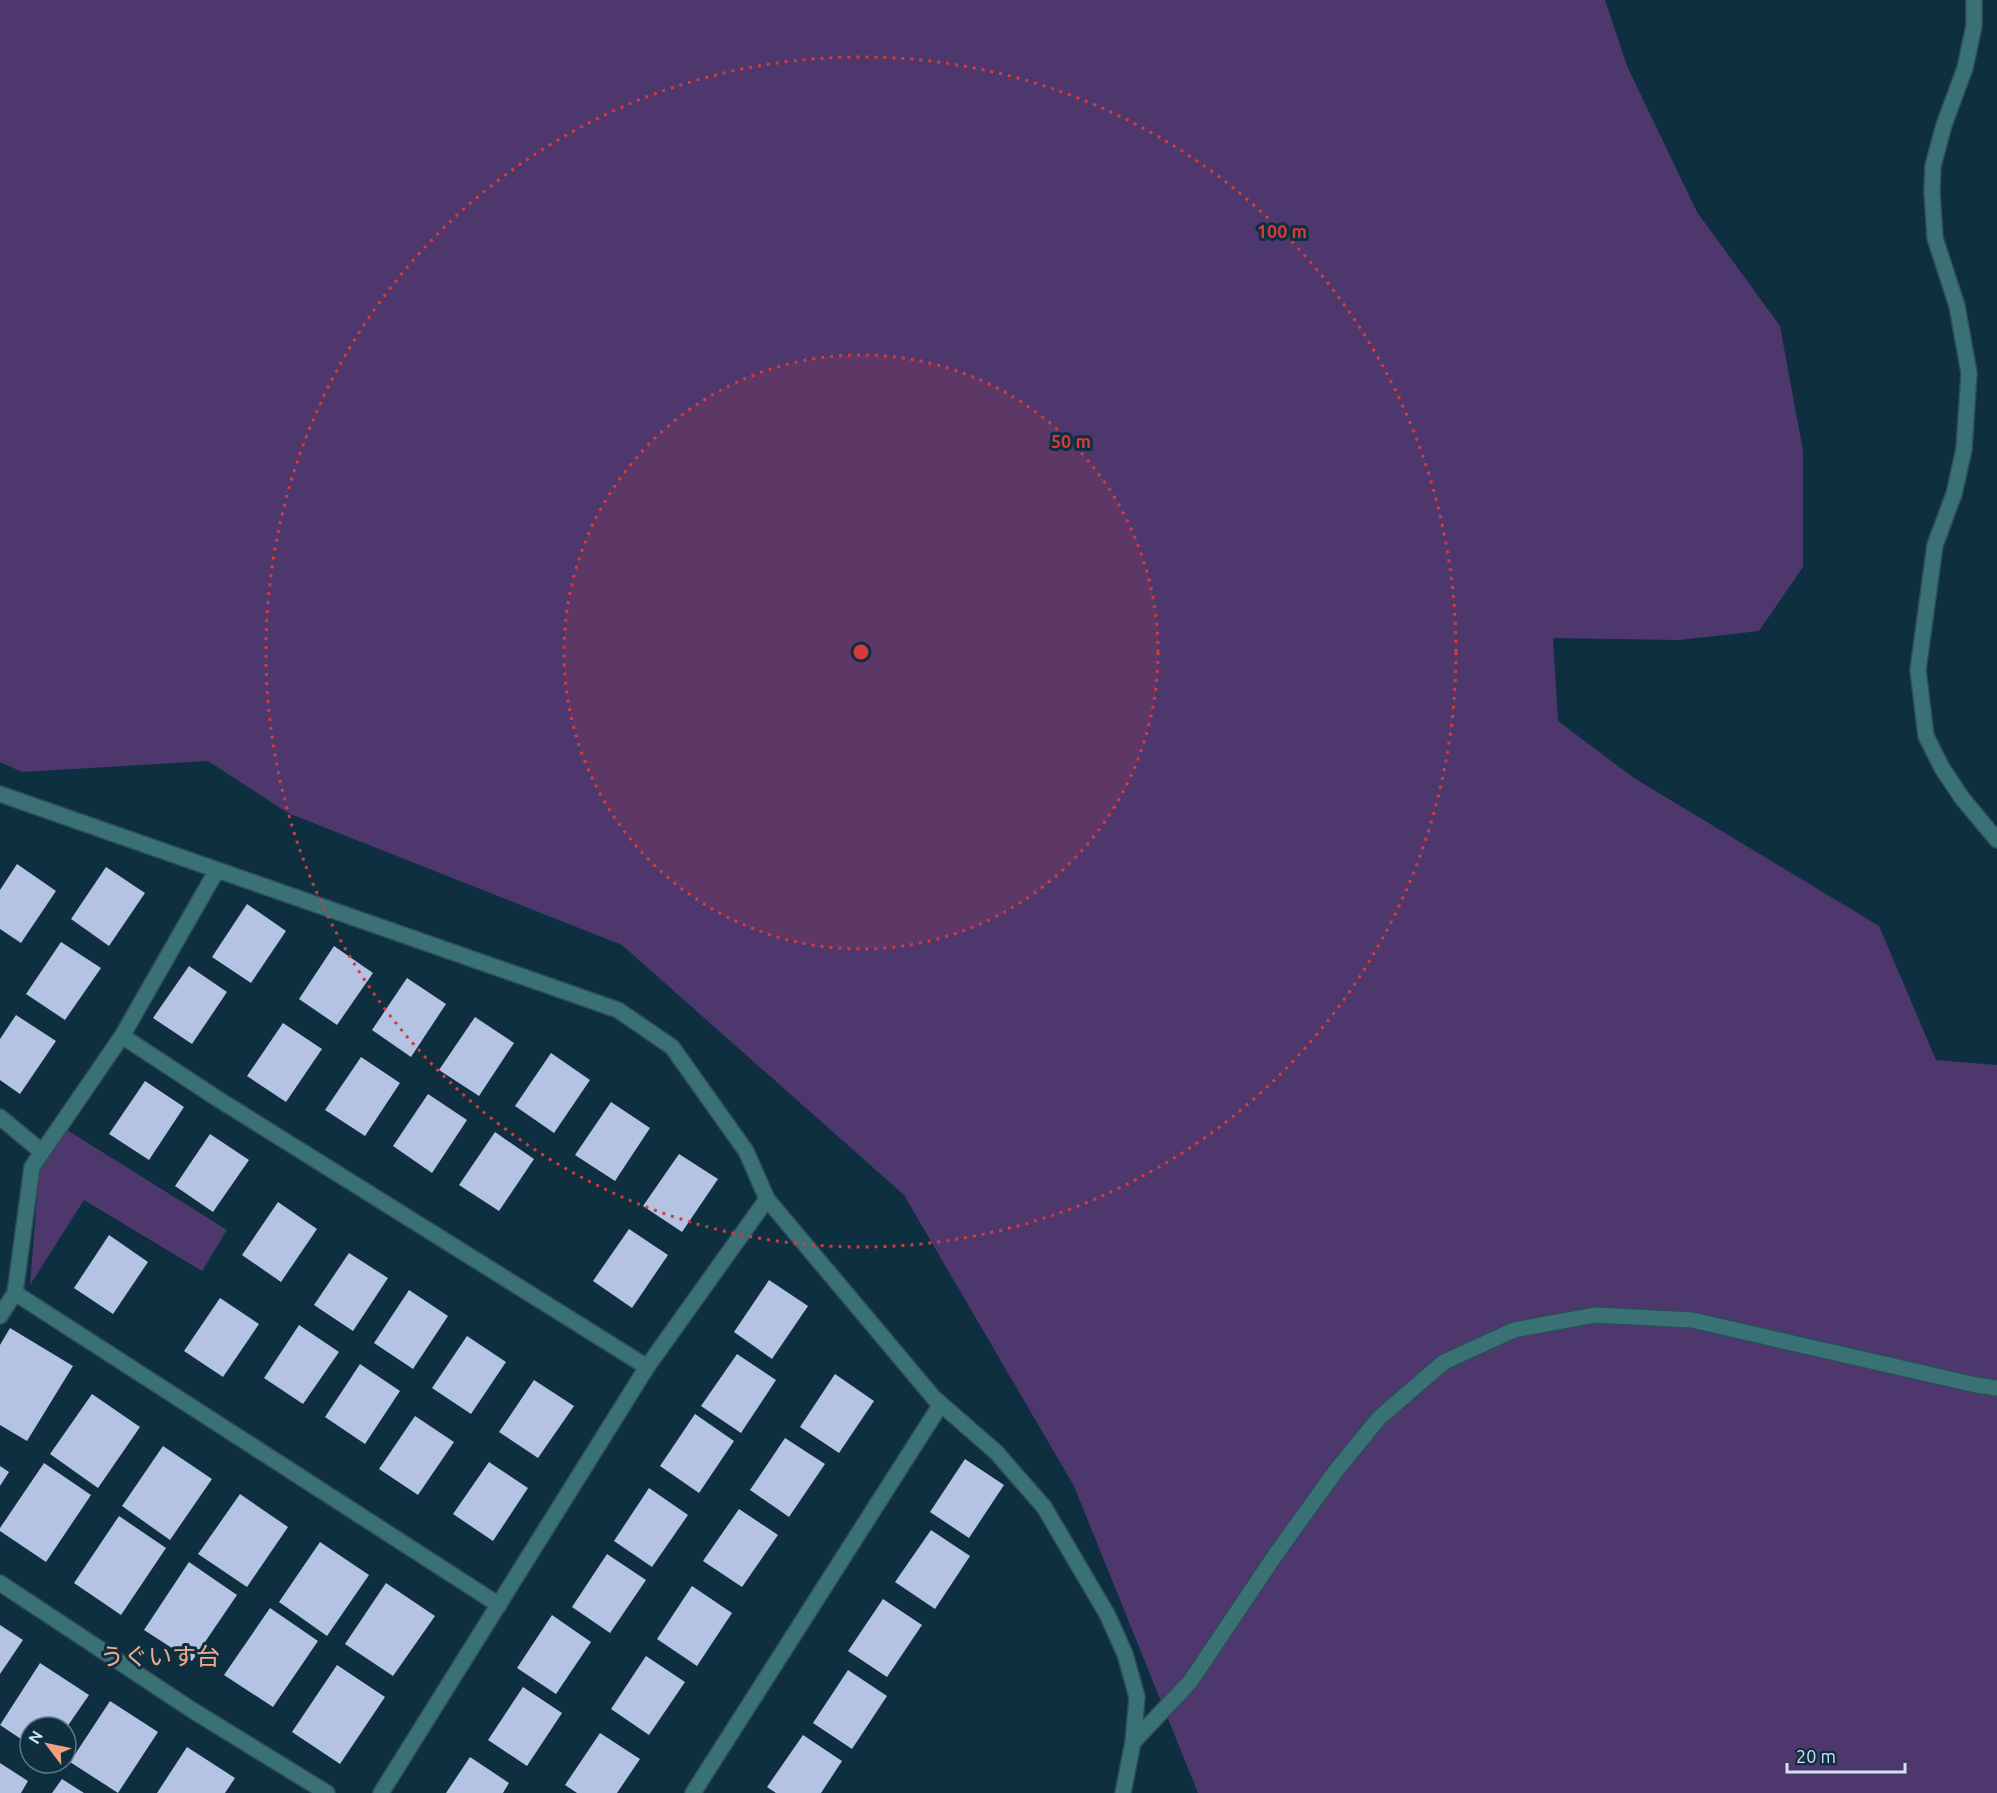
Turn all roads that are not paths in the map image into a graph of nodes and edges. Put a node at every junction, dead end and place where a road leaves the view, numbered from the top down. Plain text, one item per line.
1 (1974, 0) edge
2 (0, 794) edge
3 (1997, 840) edge
4 (216, 870) junction
5 (122, 1036) junction
6 (0, 1117) edge
7 (42, 1152) junction
8 (767, 1198) junction
9 (15, 1293) junction
10 (0, 1316) edge
11 (647, 1367) junction
12 (1997, 1388) edge
13 (941, 1404) junction
14 (0, 1582) edge
15 (499, 1605) junction
16 (1133, 1742) junction
17 (327, 1793) edge
18 (381, 1793) edge
19 (693, 1793) edge
20 (1123, 1793) edge

1 - 3 street
2 - 4 street
4 - 5 street
4 - 8 street
5 - 7 street
5 - 11 street
6 - 7 street
7 - 9 street
8 - 11 street
8 - 13 street
9 - 10 street
9 - 15 street
11 - 15 street
12 - 16 street
13 - 16 street
13 - 19 street
14 - 17 street
15 - 18 street
16 - 20 street

